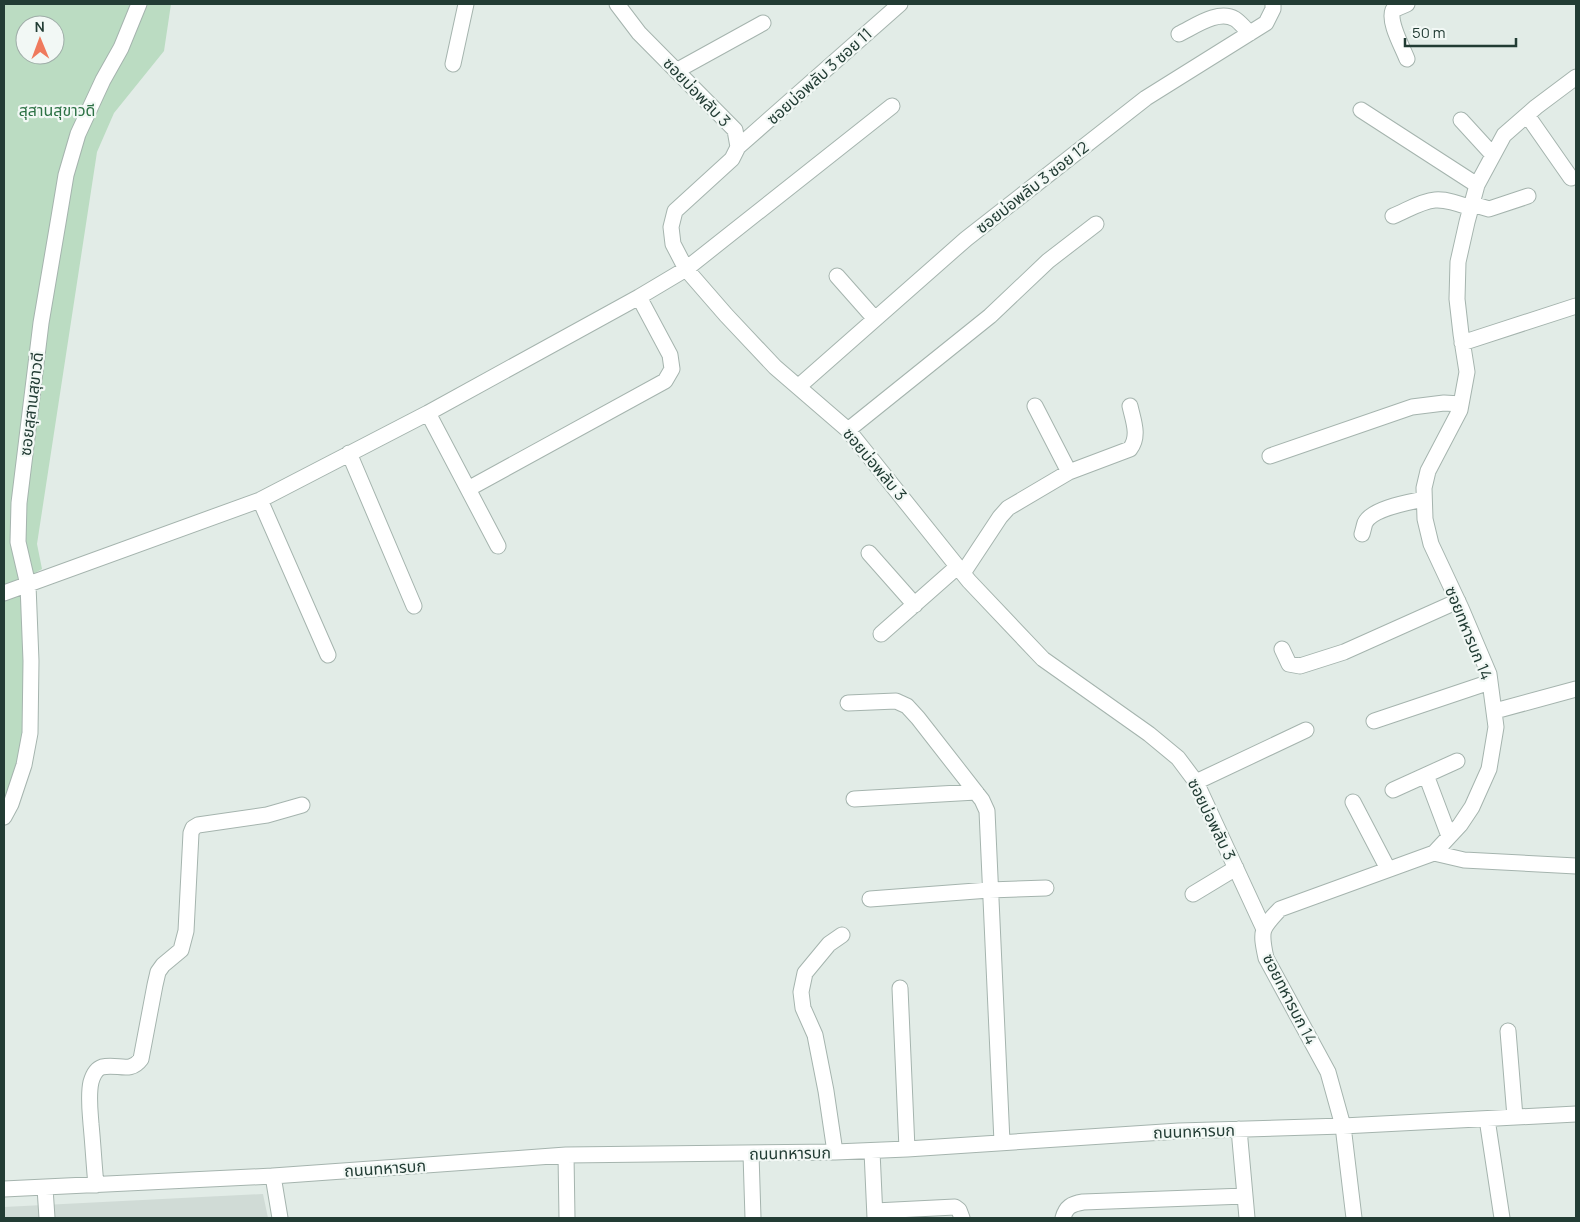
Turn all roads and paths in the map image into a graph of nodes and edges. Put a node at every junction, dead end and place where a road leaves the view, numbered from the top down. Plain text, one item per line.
1 (140, 4) edge
2 (466, 4) edge
3 (617, 4) edge
4 (900, 4) edge
5 (1273, 4) edge
6 (1406, 4) edge
7 (763, 23) dead end
8 (1250, 33) junction
9 (1179, 34) dead end
10 (1407, 58) dead end
11 (453, 64) dead end
12 (676, 70) junction
13 (1576, 77) edge
14 (892, 106) dead end
15 (1361, 110) dead end
16 (1527, 115) junction
17 (1461, 120) dead end
18 (738, 148) junction
19 (1493, 155) junction
20 (1572, 178) dead end
21 (1477, 185) junction
22 (1528, 196) dead end
23 (1471, 206) junction
24 (1393, 216) dead end
25 (1096, 224) dead end
26 (686, 269) junction
27 (837, 276) dead end
28 (639, 297) junction
29 (1576, 306) edge
30 (875, 319) junction
31 (1462, 343) junction
32 (798, 386) junction
33 (1461, 404) junction
34 (1035, 406) dead end
35 (1130, 406) dead end
36 (428, 413) junction
37 (848, 430) junction
38 (349, 453) junction
39 (1270, 456) dead end
40 (1069, 472) junction
41 (468, 490) junction
42 (1424, 499) junction
43 (260, 500) junction
44 (1362, 534) dead end
45 (498, 546) dead end
46 (870, 553) dead end
47 (960, 570) junction
48 (28, 585) junction
49 (4, 593) edge
50 (1458, 601) junction
51 (915, 604) junction
52 (414, 606) dead end
53 (881, 634) dead end
54 (1282, 649) dead end
55 (328, 655) dead end
56 (1490, 682) junction
57 (1576, 689) edge
58 (848, 703) dead end
59 (1495, 711) junction
60 (1374, 721) dead end
61 (1306, 730) dead end
62 (1457, 761) dead end
63 (1426, 775) junction
64 (1196, 782) junction
65 (1393, 790) dead end
66 (976, 792) junction
67 (854, 799) dead end
68 (1353, 802) dead end
69 (302, 805) dead end
70 (4, 817) edge
71 (1449, 836) junction
72 (1434, 852) junction
73 (1576, 866) edge
74 (1236, 868) junction
75 (1388, 869) junction
76 (1046, 888) dead end
77 (989, 890) junction
78 (1193, 894) dead end
79 (870, 899) dead end
80 (1263, 927) junction
81 (842, 934) dead end
82 (900, 988) dead end
83 (1508, 1031) dead end
84 (1576, 1114) edge
85 (1515, 1117) junction
86 (1487, 1119) junction
87 (1343, 1126) junction
88 (1239, 1129) junction
89 (1002, 1142) junction
90 (907, 1149) junction
91 (872, 1151) junction
92 (835, 1152) junction
93 (751, 1154) junction
94 (566, 1155) junction
95 (272, 1176) junction
96 (96, 1186) junction
97 (46, 1188) junction
98 (4, 1189) edge
99 (1245, 1196) junction
100 (875, 1215) edge
101 (47, 1218) edge
102 (280, 1218) edge
103 (568, 1218) edge
104 (753, 1218) edge
105 (962, 1218) edge
106 (1063, 1218) edge
107 (1247, 1218) edge
108 (1354, 1218) edge
109 (1502, 1218) edge

1 - 48 street, ซอยสุสานสุขาวดี
2 - 11 street
3 - 12 street, ซอยบ่อพลับ 3
4 - 18 street, ซอยบ่อพลับ 3 ซอย 11
5 - 8 street, ซอยบ่อพลับ 3 ซอย 12
6 - 10 street
7 - 12 street
8 - 9 street
8 - 30 street, ซอยบ่อพลับ 3 ซอย 12
12 - 18 street, ซอยบ่อพลับ 3
13 - 16 street, ซอยทหารบก 14
14 - 26 street
15 - 21 street
16 - 19 street, ซอยทหารบก 14
16 - 20 street
17 - 19 street
18 - 26 street, ซอยบ่อพลับ 3
19 - 21 street, ซอยทหารบก 14
21 - 23 street, ซอยทหารบก 14
22 - 23 street
23 - 24 street
23 - 31 street, ซอยทหารบก 14
25 - 37 street
26 - 28 street
26 - 32 street, ซอยบ่อพลับ 3
27 - 30 street
28 - 36 street
28 - 41 street
29 - 31 street
30 - 32 street, ซอยบ่อพลับ 3 ซอย 12
31 - 33 street, ซอยทหารบก 14
32 - 37 street, ซอยบ่อพลับ 3
33 - 39 street
33 - 42 street, ซอยทหารบก 14
34 - 40 street
35 - 40 street
36 - 38 street
36 - 41 street
37 - 47 street, ซอยบ่อพลับ 3
38 - 43 street
38 - 52 street
40 - 47 street
41 - 45 street
42 - 44 street
42 - 50 street, ซอยทหารบก 14
43 - 48 street
43 - 55 street
46 - 51 street
47 - 51 street
47 - 64 street, ซอยบ่อพลับ 3
48 - 49 street
48 - 70 street, ซอยสุสานสุขาวดี
50 - 54 street
50 - 56 street, ซอยทหารบก 14
51 - 53 street
56 - 59 street, ซอยทหารบก 14
56 - 60 street
57 - 59 street
58 - 66 street
59 - 71 street, ซอยทหารบก 14
61 - 64 street
62 - 63 street
63 - 65 street
63 - 71 street
64 - 74 street, ซอยบ่อพลับ 3
66 - 67 street
66 - 77 street
68 - 75 street
69 - 96 street
71 - 72 street, ซอยทหารบก 14
72 - 73 street
72 - 75 street, ซอยทหารบก 14
74 - 78 street
74 - 80 street, ซอยบ่อพลับ 3
75 - 80 street, ซอยทหารบก 14
76 - 77 street
77 - 79 street
77 - 89 street
80 - 87 street, ซอยทหารบก 14
81 - 92 street
82 - 90 street
83 - 85 street
84 - 85 street, ถนนทหารบก
85 - 86 street, ถนนทหารบก
86 - 87 street, ถนนทหารบก
86 - 109 street
87 - 88 street, ถนนทหารบก
87 - 108 street, ซอยทหารบก 14
88 - 89 street, ถนนทหารบก
88 - 99 street
89 - 90 street, ถนนทหารบก
90 - 91 street, ถนนทหารบก
91 - 92 street, ถนนทหารบก
91 - 100 street
92 - 93 street, ถนนทหารบก
93 - 94 street, ถนนทหารบก
93 - 104 street
94 - 95 street, ถนนทหารบก
94 - 103 street
95 - 96 street, ถนนทหารบก
95 - 102 street
96 - 97 street, ถนนทหารบก
97 - 98 street, ถนนทหารบก
97 - 101 street
99 - 106 street
99 - 107 street
100 - 105 street

